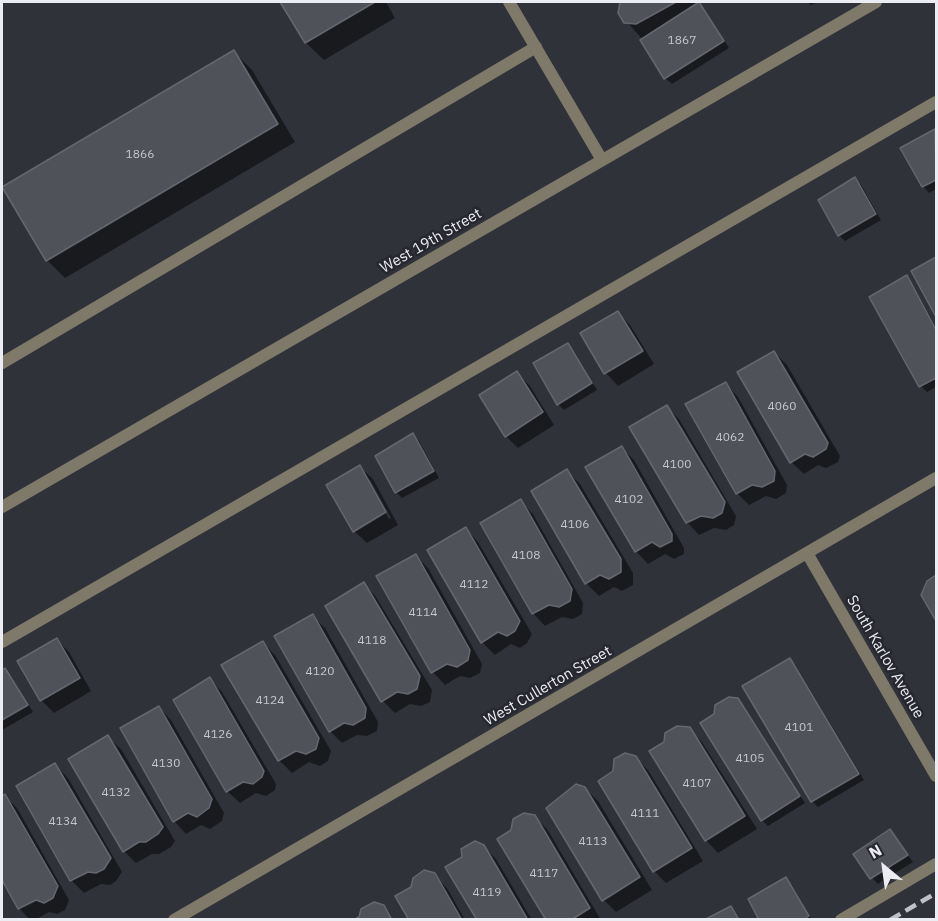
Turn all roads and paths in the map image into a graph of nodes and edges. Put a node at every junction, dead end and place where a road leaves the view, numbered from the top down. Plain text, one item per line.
1 (509, 2) edge
2 (876, 2) edge
3 (536, 47) junction
4 (936, 102) edge
5 (602, 160) junction
6 (2, 363) edge
7 (936, 478) edge
8 (2, 507) edge
9 (807, 553) junction
10 (2, 642) edge
11 (936, 776) edge
12 (936, 864) edge
13 (174, 920) edge
14 (841, 920) edge

1 - 3 street
2 - 5 street, West 19th Street
3 - 5 street
3 - 6 street
4 - 10 street
5 - 8 street, West 19th Street
7 - 9 street, West Cullerton Street
9 - 11 street, South Karlov Avenue
9 - 13 street, West Cullerton Street
12 - 14 street

